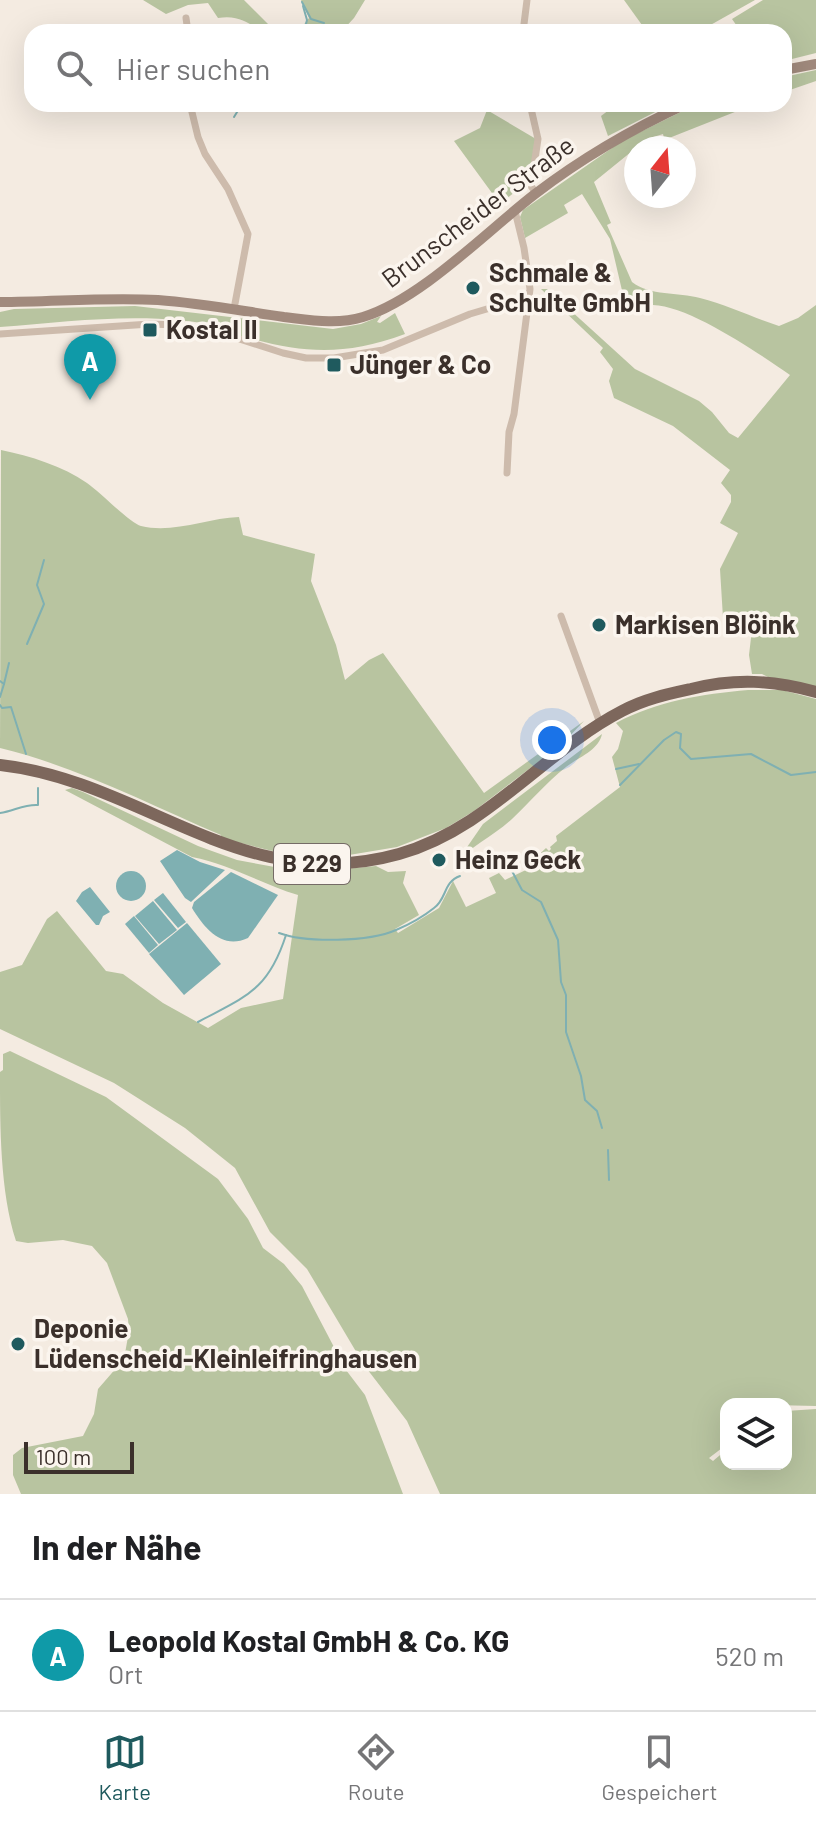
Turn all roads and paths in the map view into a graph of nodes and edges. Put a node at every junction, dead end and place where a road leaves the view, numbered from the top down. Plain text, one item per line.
1 (527, 0) edge
2 (186, 18) dead end
3 (187, 24) edge
4 (524, 24) edge
5 (816, 64) edge
6 (792, 68) edge
7 (192, 112) edge
8 (532, 112) edge
9 (668, 112) edge
10 (536, 193) junction
11 (515, 211) junction
12 (529, 293) junction
13 (0, 302) edge
14 (234, 309) junction
15 (0, 334) edge
16 (507, 473) dead end
17 (561, 616) dead end
18 (816, 692) edge
19 (600, 723) junction
20 (0, 765) edge

1 - 4 street
2 - 3 street
5 - 6 main road
7 - 14 street
8 - 10 street
9 - 10 main road, Brunscheider Straße
10 - 11 main road, Brunscheider Straße
11 - 12 street
11 - 14 main road, Brunscheider Straße
12 - 15 street
12 - 16 street
13 - 14 main road, Brunscheider Straße
17 - 19 street
18 - 19 main road, B 229
19 - 20 main road, B 229

